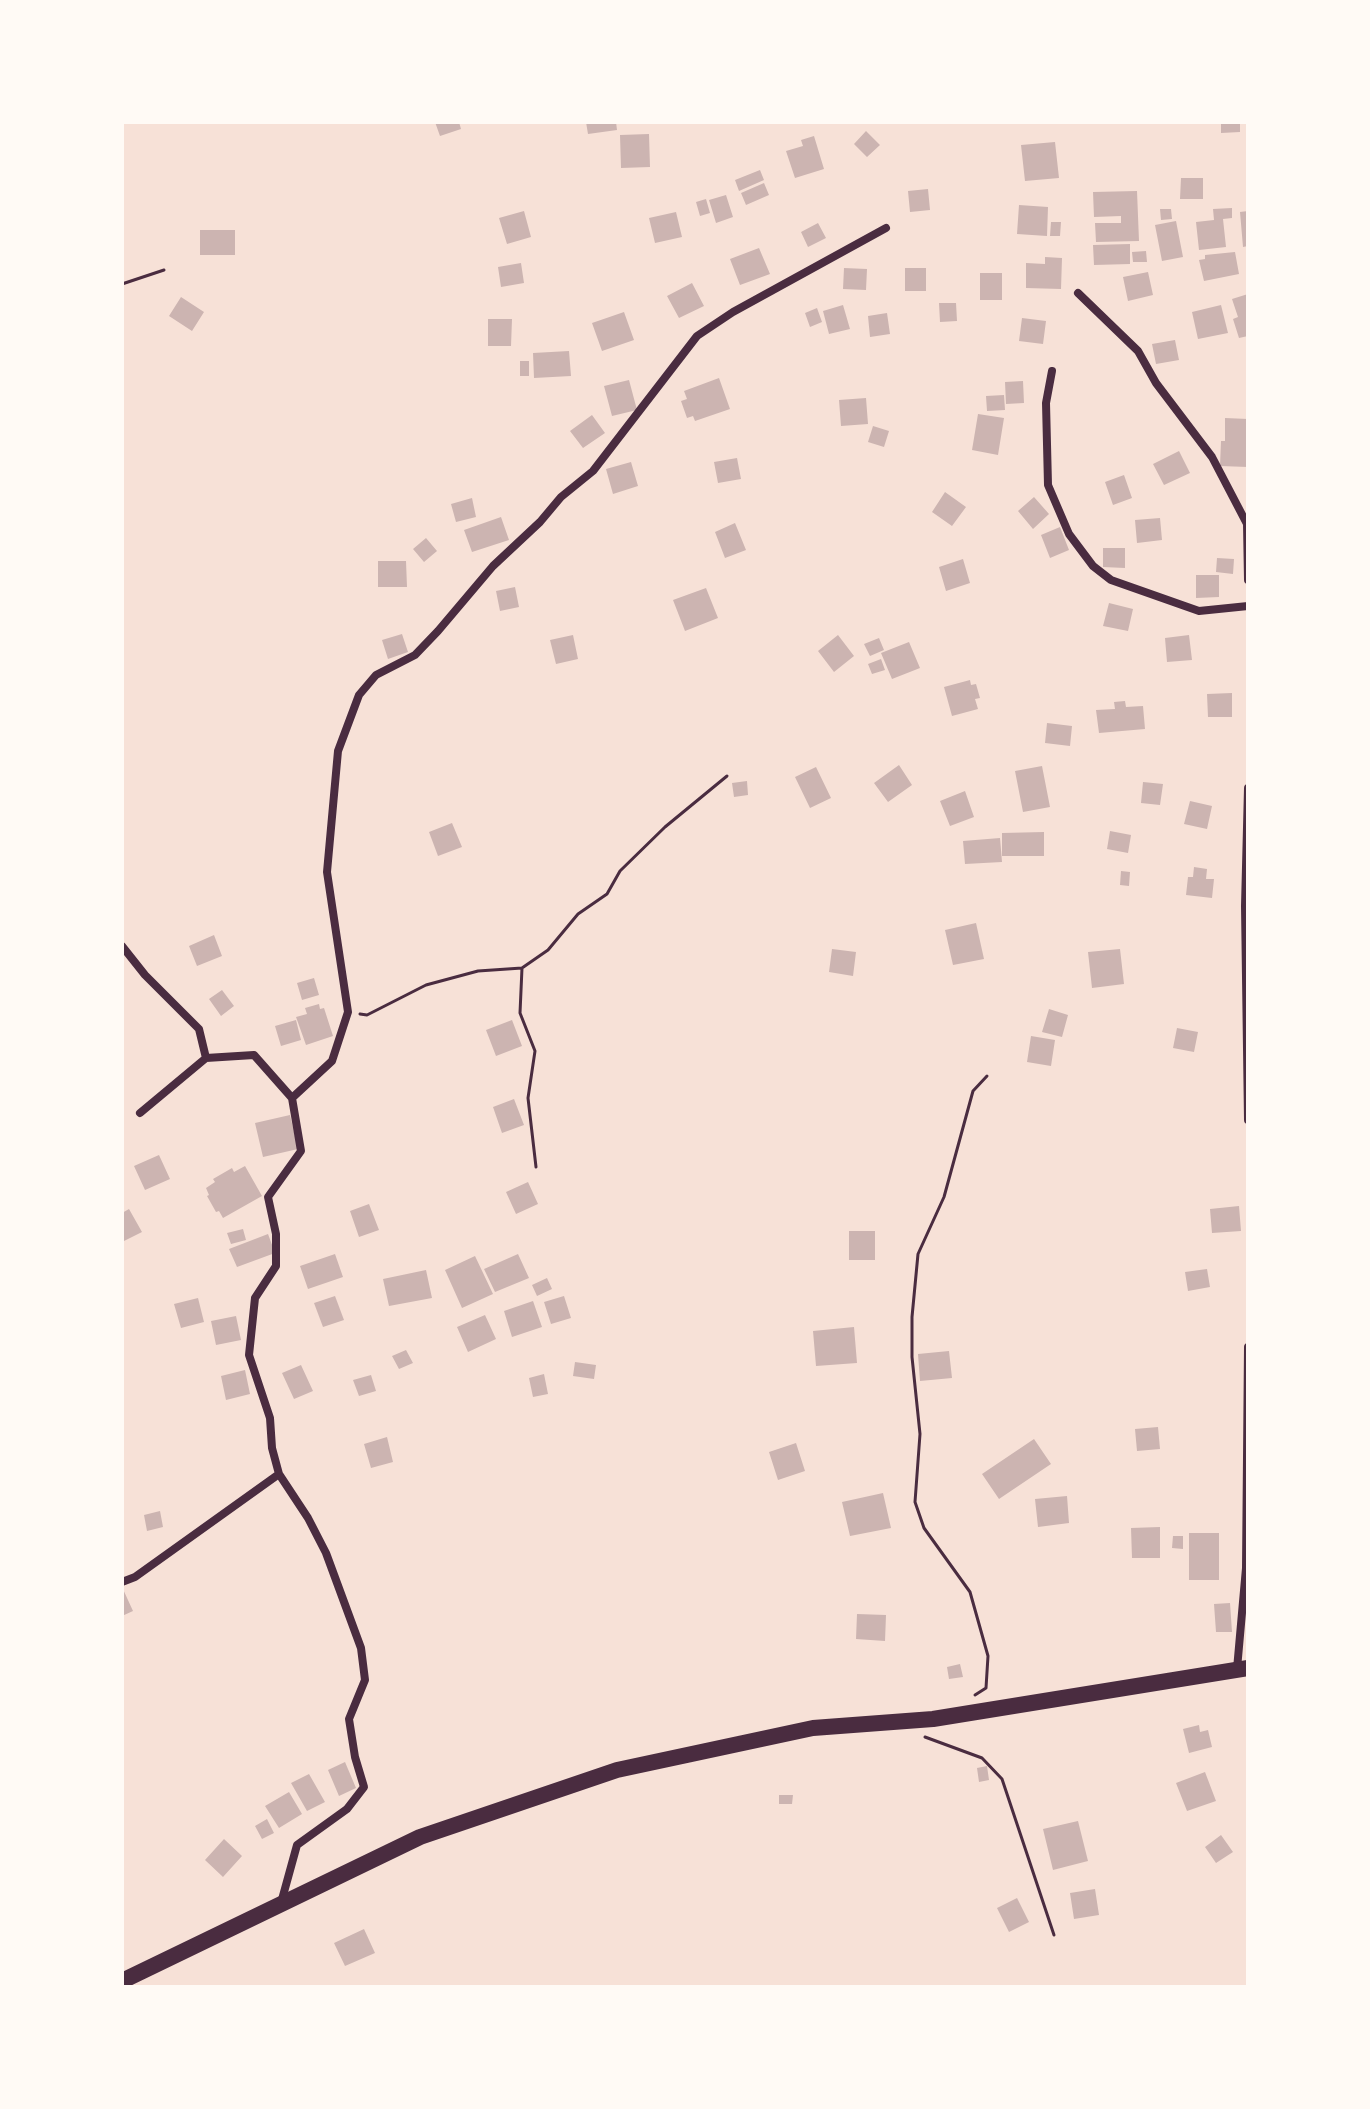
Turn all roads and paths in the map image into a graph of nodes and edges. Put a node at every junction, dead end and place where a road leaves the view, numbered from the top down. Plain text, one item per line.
1 (886, 228) dead end
2 (164, 270) dead end
3 (122, 284) edge
4 (1078, 293) dead end
5 (1052, 371) dead end
6 (1248, 580) edge
7 (1248, 606) edge
8 (727, 776) dead end
9 (1248, 788) edge
10 (122, 946) edge
11 (522, 968) junction
12 (348, 1012) junction
13 (206, 1058) junction
14 (987, 1076) dead end
15 (292, 1098) junction
16 (140, 1113) dead end
17 (1248, 1120) edge
18 (536, 1167) dead end
19 (1248, 1347) edge
20 (279, 1474) junction
21 (122, 1582) edge
22 (1242, 1669) edge
23 (973, 1696) dead end
24 (933, 1719) junction
25 (281, 1903) junction
26 (1054, 1935) dead end
27 (122, 1981) edge

1 - 12 street
2 - 3 path
4 - 6 street
5 - 7 street
8 - 11 path
9 - 17 street
10 - 13 street
11 - 12 path
11 - 18 path
12 - 15 street
13 - 15 street
13 - 16 street
14 - 23 path
15 - 20 street
19 - 22 street
20 - 21 street
20 - 25 street
22 - 24 main road
24 - 25 main road
24 - 26 path
25 - 27 main road

